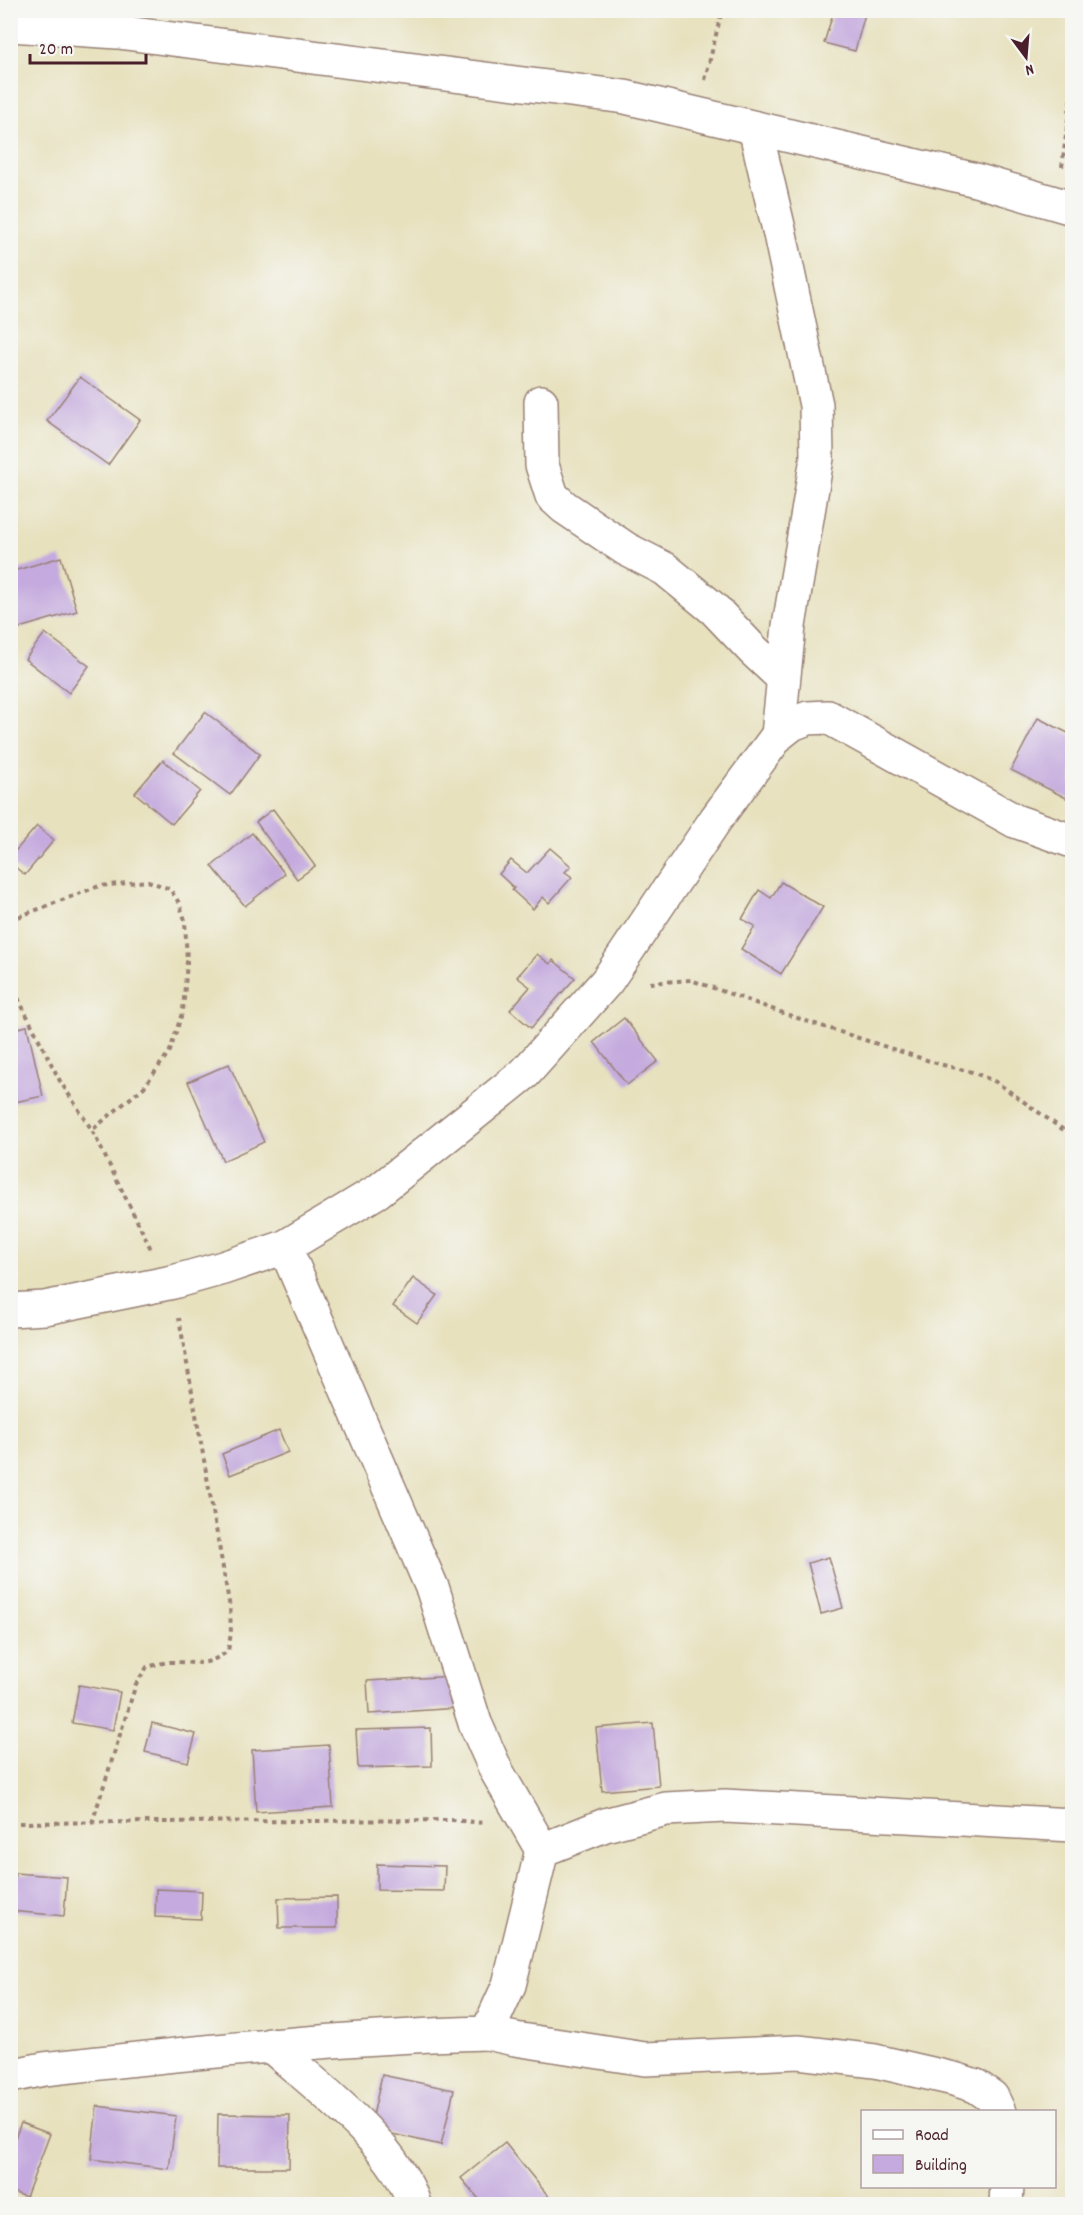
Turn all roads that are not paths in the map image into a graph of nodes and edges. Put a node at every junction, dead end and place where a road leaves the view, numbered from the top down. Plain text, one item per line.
1 (10, 25) edge
2 (755, 128) junction
3 (1065, 206) edge
4 (541, 402) dead end
5 (783, 678) junction
6 (778, 735) junction
7 (1072, 841) edge
8 (285, 1247) junction
9 (10, 1310) edge
10 (1072, 1825) edge
11 (542, 1850) junction
12 (487, 2033) junction
13 (270, 2045) junction
14 (10, 2076) edge
15 (998, 2110) edge
16 (1007, 2188) edge
17 (414, 2205) edge
18 (1006, 2205) edge

1 - 2 street
2 - 3 street
2 - 5 street
4 - 5 street
5 - 6 street
6 - 7 street
6 - 8 street
8 - 9 street
8 - 11 street
10 - 11 street
11 - 12 street
12 - 13 street
12 - 15 street
13 - 14 street
13 - 17 street
16 - 18 street

